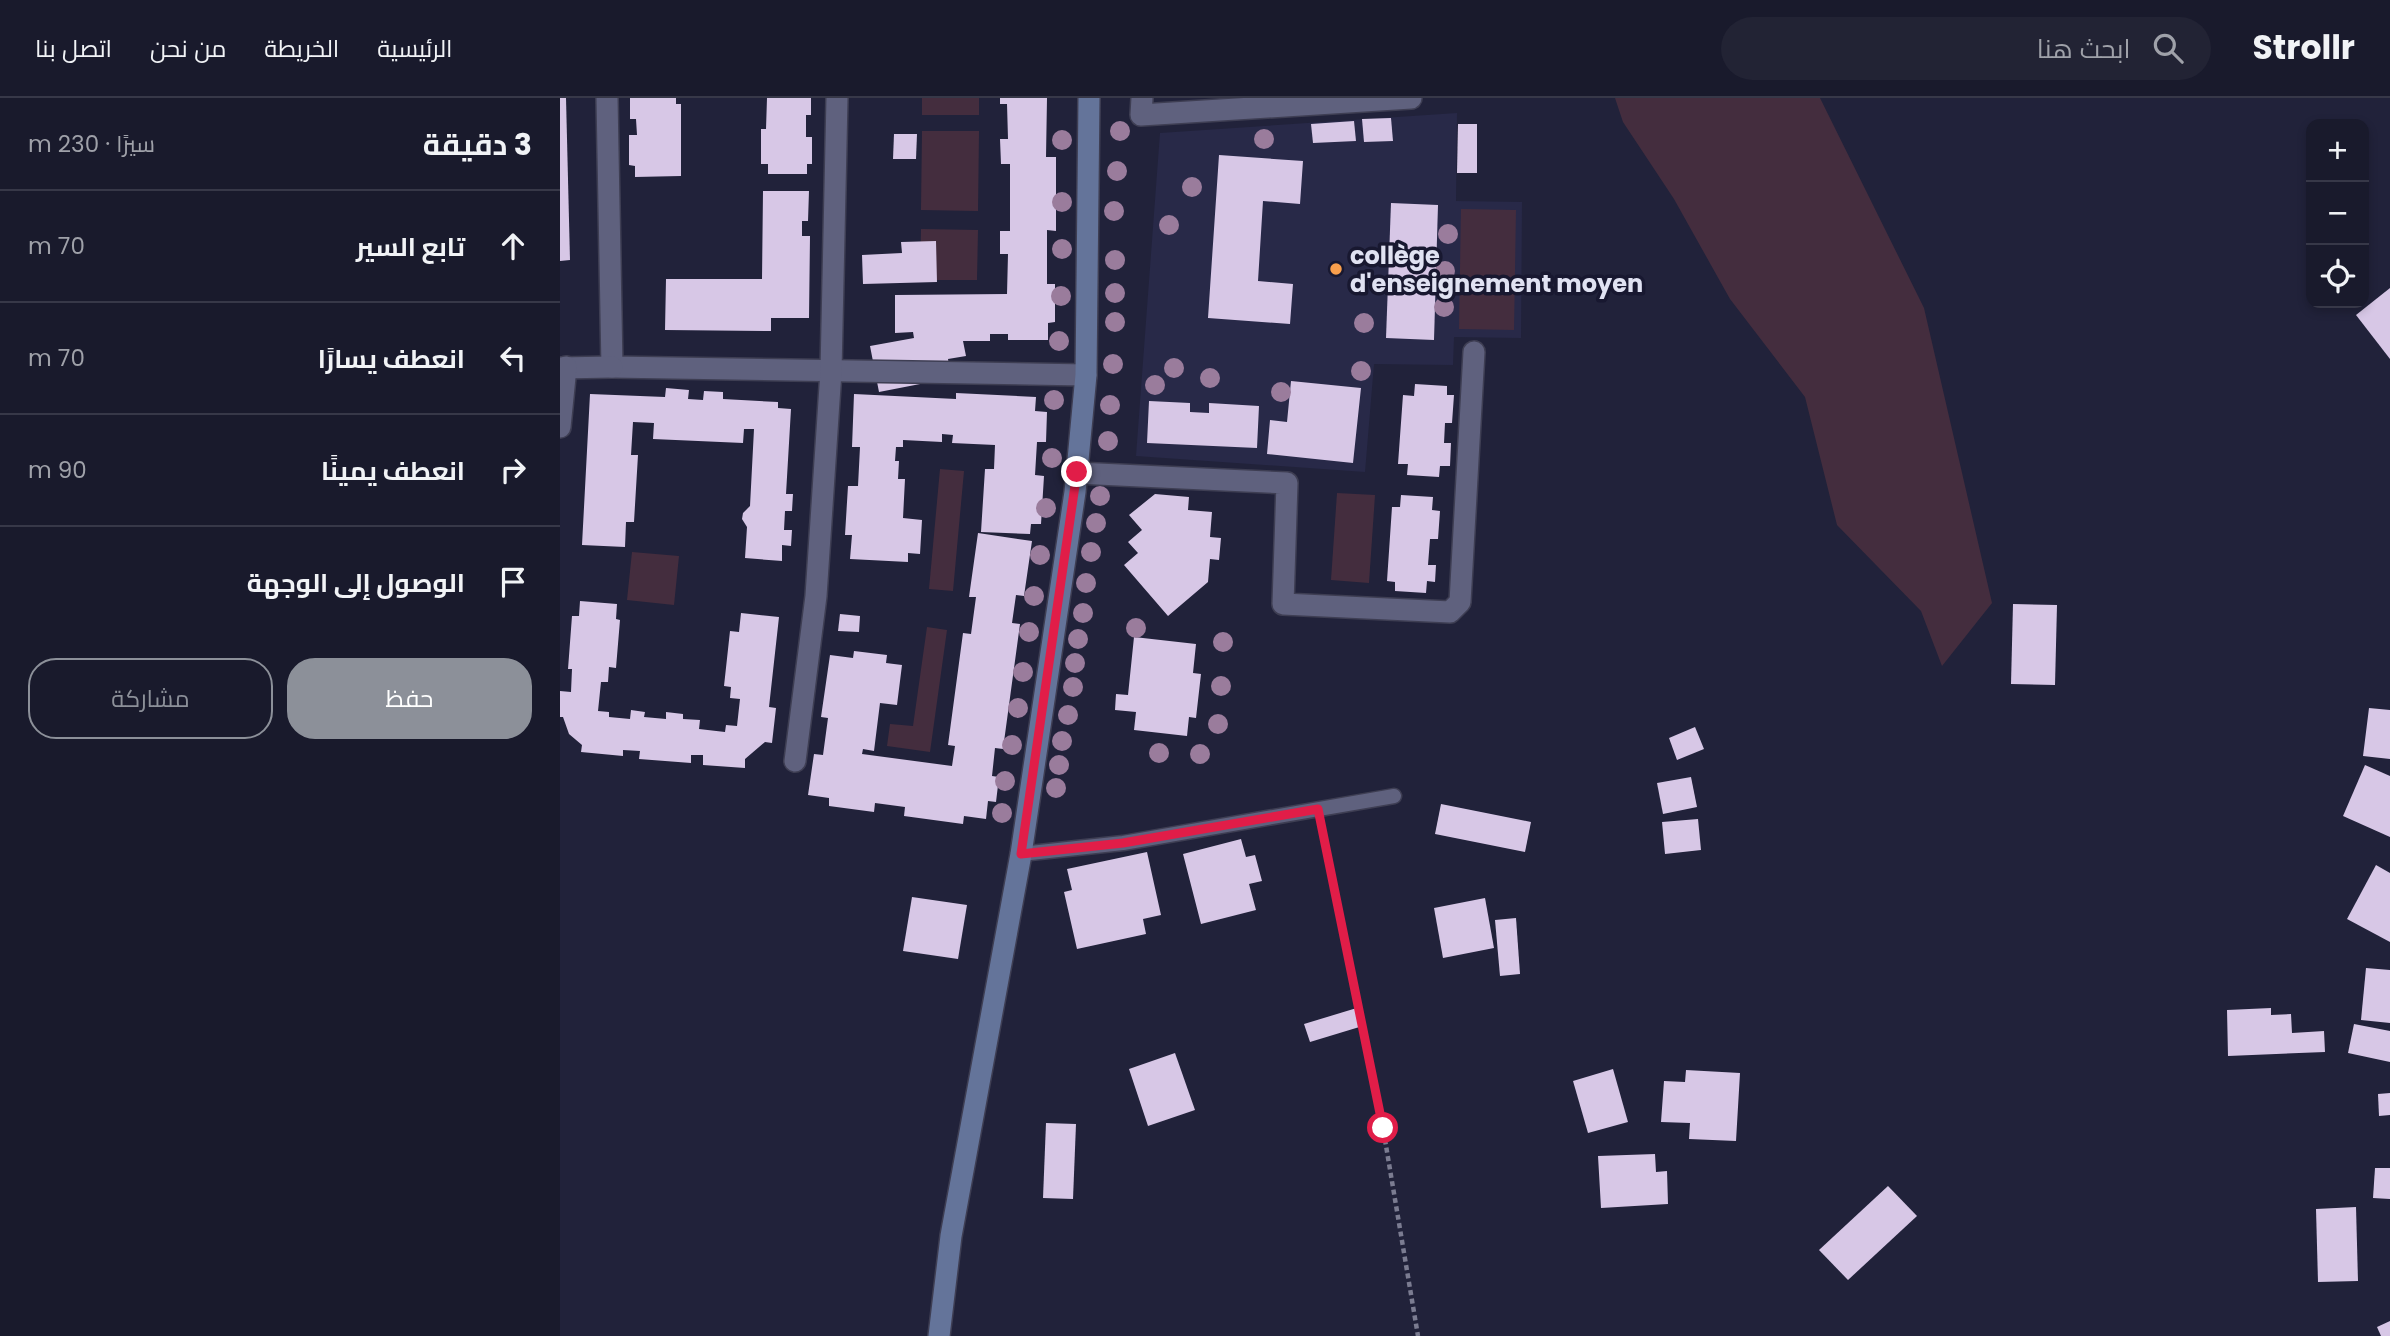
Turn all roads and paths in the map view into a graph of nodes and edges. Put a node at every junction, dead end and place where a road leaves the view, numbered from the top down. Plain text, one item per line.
1 (607, 98) edge
2 (837, 98) edge
3 (1088, 98) edge
4 (1142, 98) edge
5 (1411, 98) edge
6 (1474, 352) dead end
7 (612, 367) junction
8 (563, 368) edge
9 (831, 371) junction
10 (1086, 375) junction
11 (560, 426) edge
12 (1077, 472) junction
13 (795, 761) dead end
14 (1394, 796) dead end
15 (1318, 809) junction
16 (1021, 854) junction
17 (939, 1336) edge
18 (1418, 1336) edge

1 - 7 street
2 - 9 street
3 - 10 main road
4 - 5 street
6 - 12 street
7 - 8 street
7 - 9 street
8 - 11 street
9 - 10 street
9 - 13 street
10 - 12 main road
12 - 16 main road
14 - 15 lane
15 - 16 lane
15 - 18 path
16 - 17 main road

